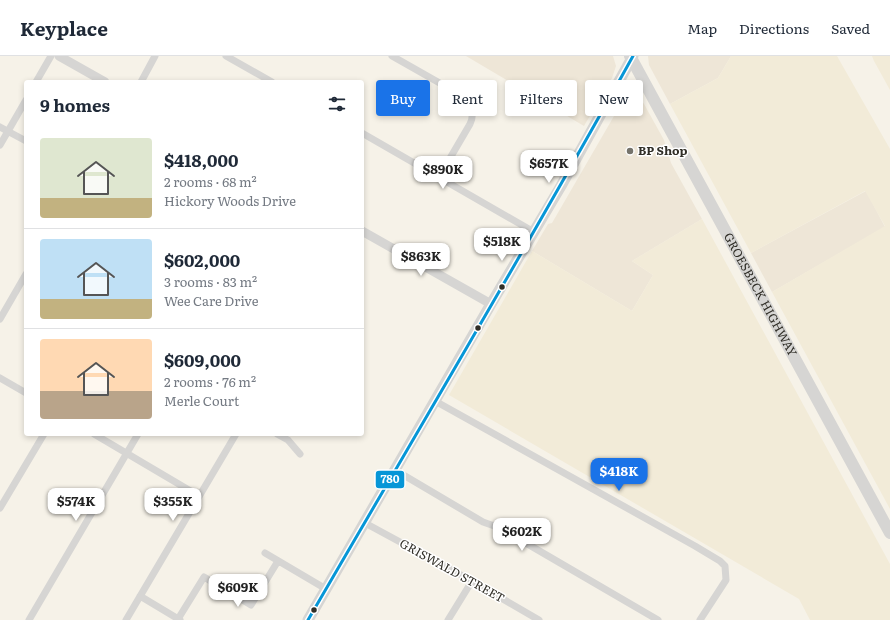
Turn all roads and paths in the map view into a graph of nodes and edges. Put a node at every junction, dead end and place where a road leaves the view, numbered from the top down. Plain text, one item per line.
1 (51, 56) edge
2 (59, 56) edge
3 (155, 56) edge
4 (226, 56) edge
5 (392, 56) edge
6 (632, 57) edge
7 (37, 80) edge
8 (101, 80) edge
9 (142, 80) edge
10 (268, 80) edge
11 (24, 103) edge
12 (0, 127) edge
13 (8, 131) junction
14 (364, 134) edge
15 (24, 141) edge
16 (0, 145) edge
17 (439, 177) junction
18 (364, 232) edge
19 (534, 232) junction
20 (24, 277) edge
21 (491, 304) junction
22 (0, 319) edge
23 (0, 378) edge
24 (24, 393) edge
25 (436, 401) junction
26 (43, 436) edge
27 (97, 436) edge
28 (137, 436) edge
29 (235, 436) edge
30 (281, 436) edge
31 (126, 454) junction
32 (300, 454) dead end
33 (395, 470) junction
34 (199, 496) junction
35 (0, 508) edge
36 (365, 523) junction
37 (890, 533) edge
38 (265, 553) dead end
39 (278, 561) junction
40 (472, 581) junction
41 (326, 589) junction
42 (140, 596) junction
43 (179, 619) edge
44 (29, 620) edge
45 (126, 620) edge
46 (308, 620) edge
47 (448, 620) edge
48 (539, 620) edge
49 (658, 620) edge
50 (700, 620) edge

1 - 7 street
2 - 8 street
3 - 9 street
4 - 10 street
5 - 17 street
6 - 19 main road
6 - 37 main road, GROESBECK HIGHWAY
11 - 13 street
12 - 13 street
13 - 15 street
13 - 16 street
14 - 17 street
17 - 19 street
18 - 21 street
19 - 21 main road
20 - 22 street
21 - 25 main road
23 - 24 street
25 - 33 main road
25 - 50 street
26 - 35 street
27 - 31 street
28 - 31 street
29 - 34 street
30 - 32 street
31 - 34 street
31 - 44 street
33 - 36 main road
33 - 49 street
34 - 42 street
36 - 40 street, GRISWALD STREET
36 - 41 main road
38 - 39 street
39 - 41 street
39 - 43 street
40 - 47 street
40 - 48 street, GRISWALD STREET
41 - 46 main road
42 - 43 street
42 - 45 street

